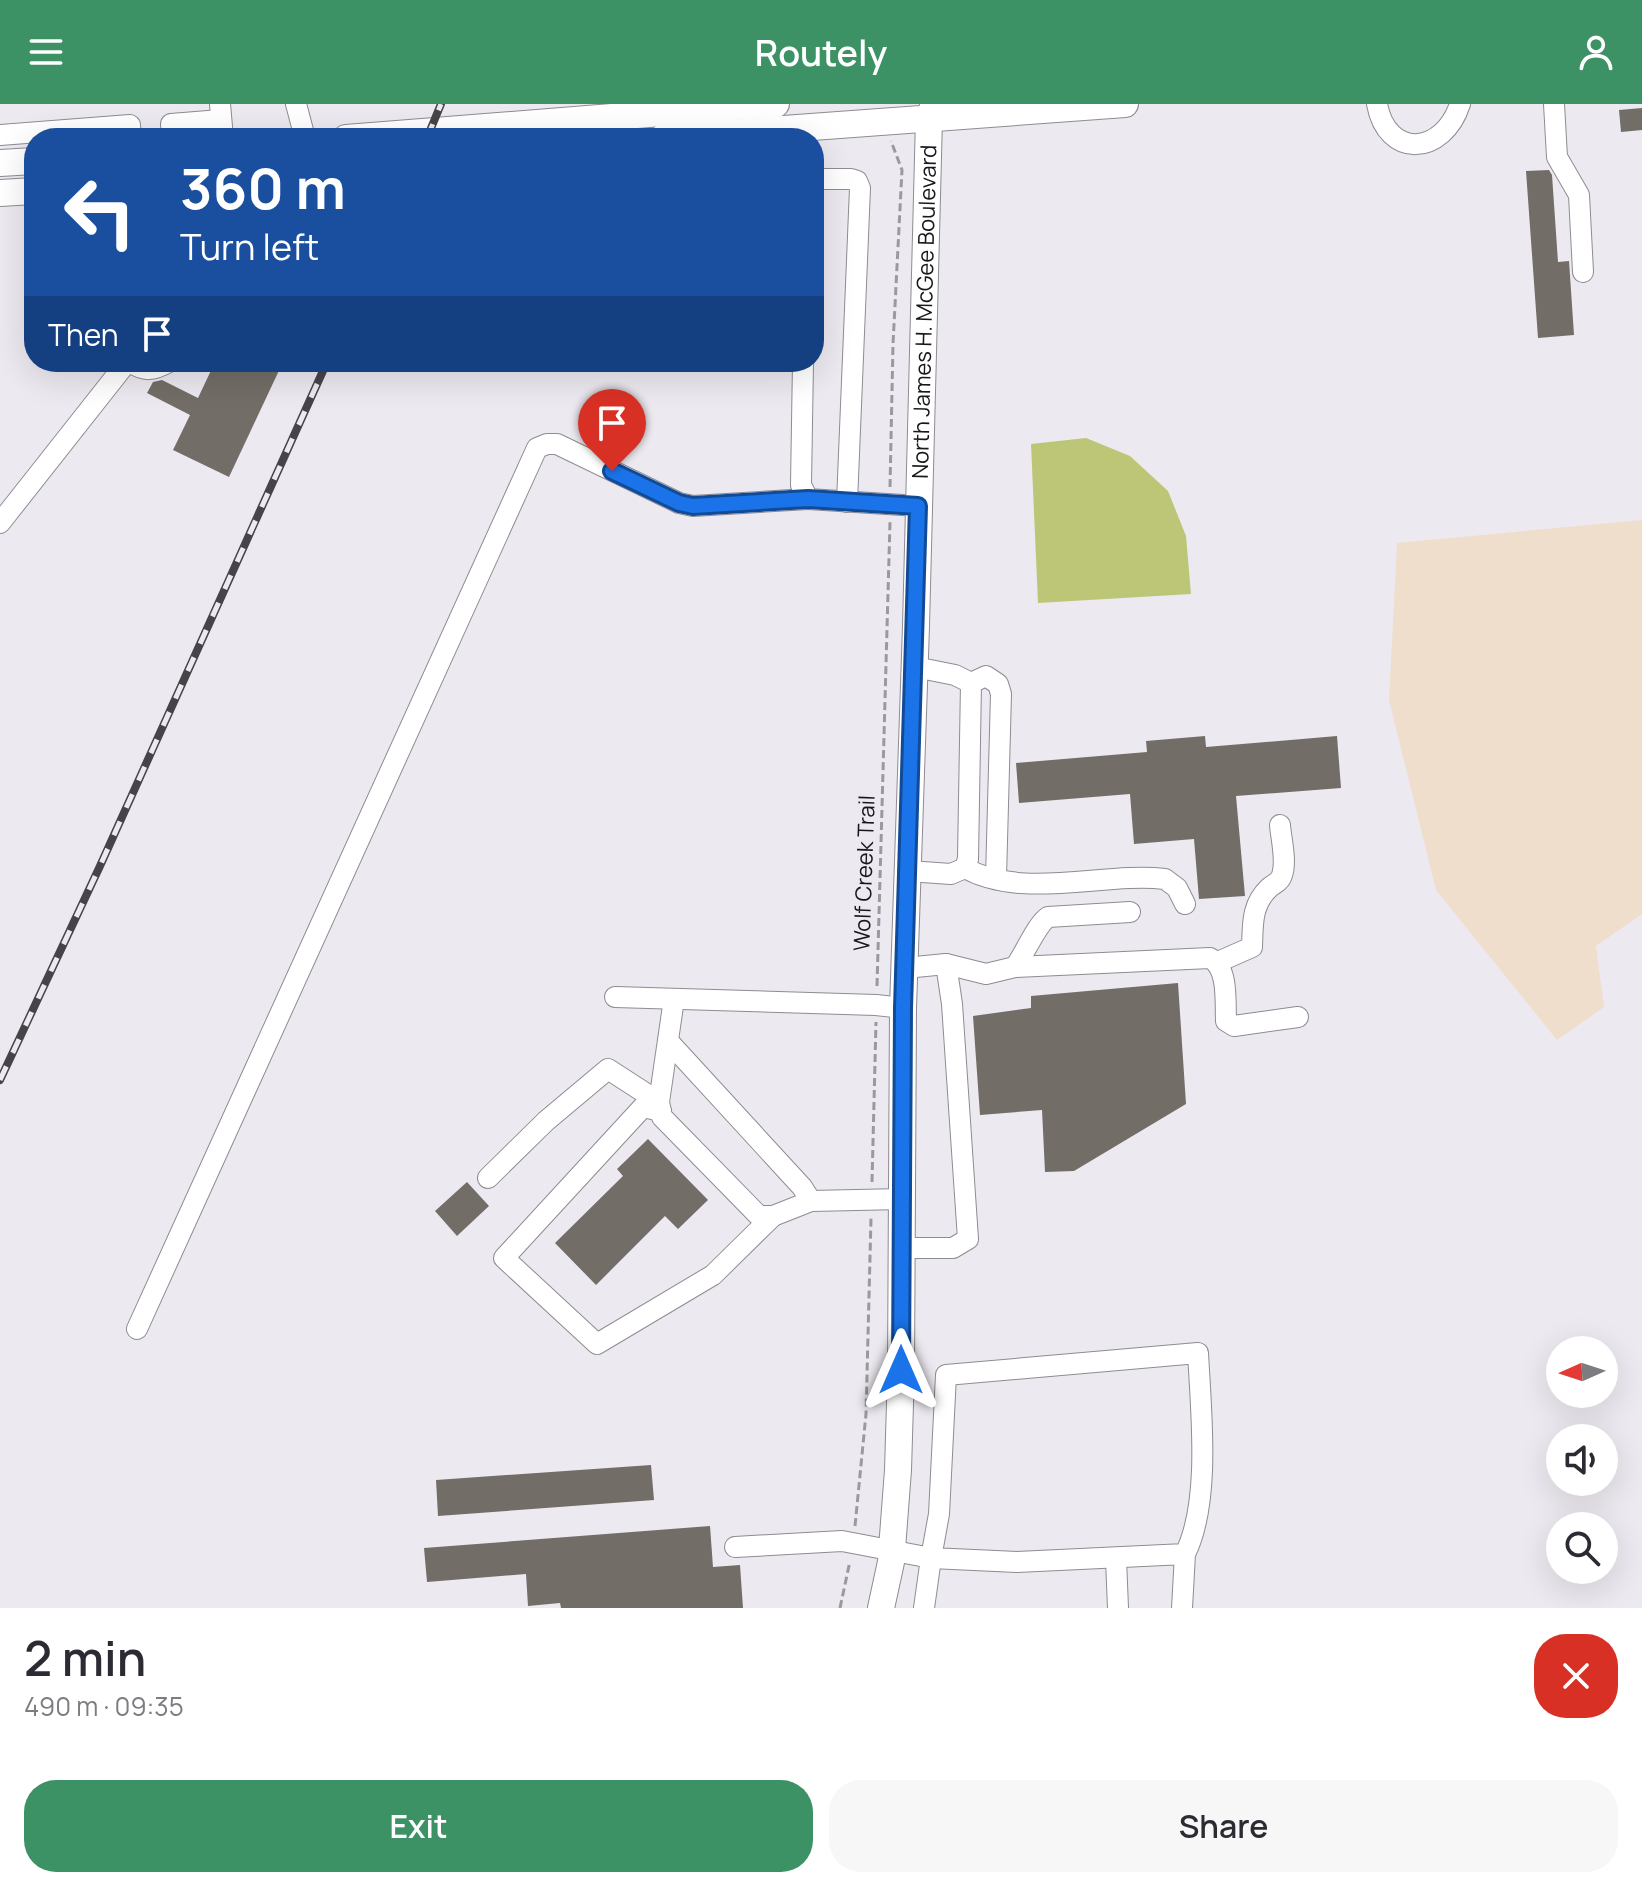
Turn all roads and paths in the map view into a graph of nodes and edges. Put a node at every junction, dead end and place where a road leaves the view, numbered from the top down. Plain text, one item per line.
1 (296, 104) edge
2 (776, 104) edge
3 (1125, 104) edge
4 (1377, 104) edge
5 (1460, 104) edge
6 (1554, 104) edge
7 (928, 109) edge
8 (221, 121) edge
9 (679, 125) edge
10 (171, 128) edge
11 (302, 128) edge
12 (602, 128) edge
13 (727, 128) edge
14 (824, 130) edge
15 (22, 133) joint
16 (0, 135) edge
17 (891, 139) dead end
18 (19, 162) edge
19 (824, 179) edge
20 (24, 192) edge
21 (0, 193) edge
22 (1583, 272) dead end
23 (120, 372) edge
24 (803, 372) edge
25 (808, 499) junction
26 (847, 502) junction
27 (890, 505) junction
28 (918, 506) junction
29 (0, 523) edge
30 (915, 667) junction
31 (971, 683) junction
32 (1280, 825) dead end
33 (965, 868) junction
34 (908, 871) junction
35 (996, 878) junction
36 (1185, 904) dead end
37 (1130, 912) dead end
38 (1218, 962) junction
39 (946, 964) junction
40 (1015, 967) junction
41 (905, 968) junction
42 (615, 997) dead end
43 (674, 999) junction
44 (876, 1005) junction
45 (903, 1008) junction
46 (1298, 1017) dead end
47 (668, 1041) junction
48 (660, 1107) junction
49 (488, 1178) dead end
50 (902, 1199) junction
51 (872, 1200) junction
52 (811, 1201) junction
53 (773, 1216) junction
54 (902, 1248) junction
55 (137, 1329) dead end
56 (853, 1543) junction
57 (735, 1547) dead end
58 (892, 1551) junction
59 (1185, 1554) junction
60 (931, 1558) junction
61 (1116, 1559) junction
62 (840, 1608) edge
63 (881, 1608) edge
64 (924, 1608) edge
65 (1118, 1608) edge
66 (1182, 1608) edge

1 - 11 street
2 - 9 main road
3 - 7 main road
4 - 5 street
6 - 22 street
7 - 14 main road
7 - 28 main road, North James H. McGee Boulevard
8 - 10 street
9 - 12 main road
9 - 13 main road
15 - 16 street
15 - 18 street
17 - 27 path, Wolf Creek Trail
19 - 26 street
20 - 21 main road
23 - 29 street
24 - 25 street
25 - 26 street
25 - 55 street
26 - 27 street
27 - 28 street
27 - 44 path, Wolf Creek Trail
28 - 30 main road, North James H. McGee Boulevard
30 - 31 street
30 - 34 main road, North James H. McGee Boulevard
31 - 33 street
31 - 35 street
32 - 38 street
33 - 34 street
33 - 35 street
34 - 41 main road, North James H. McGee Boulevard
35 - 36 street
37 - 40 street
38 - 40 street
38 - 46 street
39 - 40 street
39 - 41 street
39 - 54 street
41 - 45 main road, North James H. McGee Boulevard
42 - 43 street
43 - 44 street
43 - 47 street
44 - 45 street
44 - 51 path, Wolf Creek Trail
45 - 50 main road, North James H. McGee Boulevard
47 - 48 street
47 - 52 street
48 - 49 street
48 - 53 street
48 - 53 street
50 - 51 street
50 - 54 main road, North James H. McGee Boulevard
51 - 52 street
51 - 56 path, Wolf Creek Trail
52 - 53 street
54 - 58 main road, North James H. McGee Boulevard
56 - 57 street
56 - 58 street
56 - 62 path, Wolf Creek Trail
58 - 60 street
58 - 63 main road, North James H. McGee Boulevard
59 - 60 street
59 - 61 street
59 - 66 street
60 - 61 street
60 - 64 street
61 - 65 street

